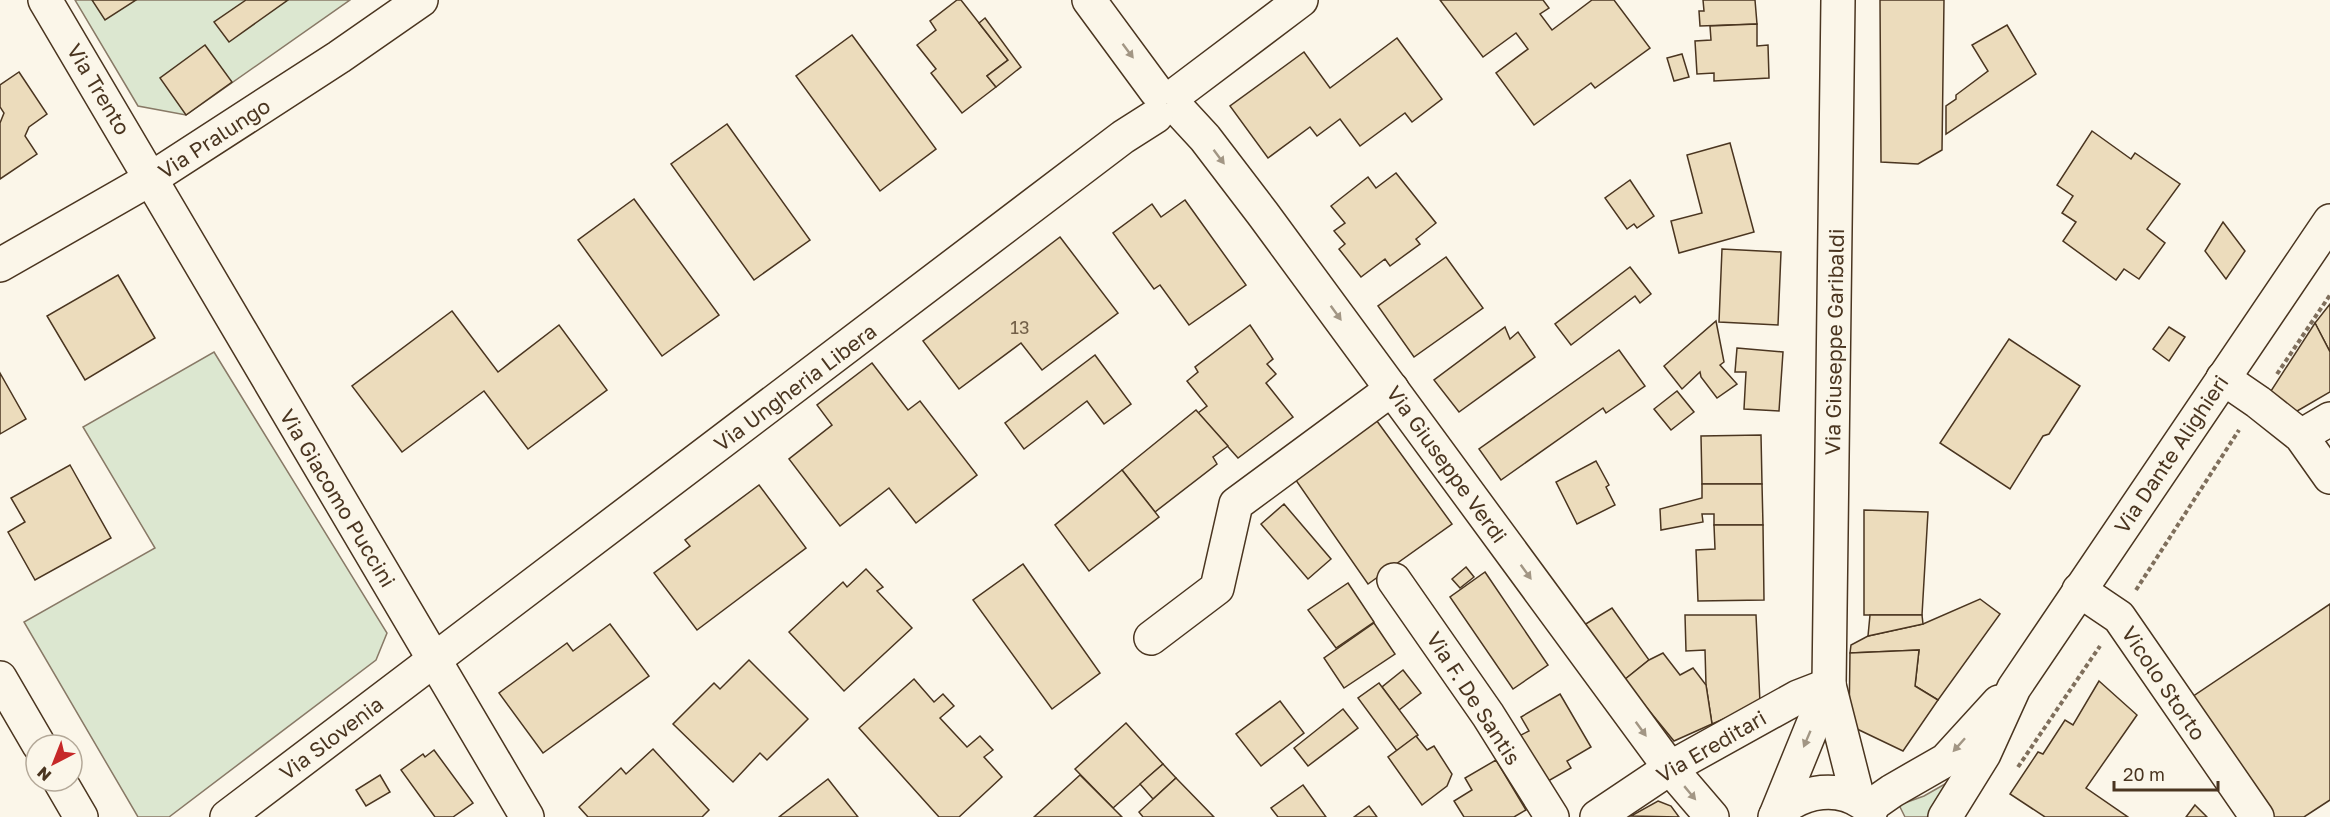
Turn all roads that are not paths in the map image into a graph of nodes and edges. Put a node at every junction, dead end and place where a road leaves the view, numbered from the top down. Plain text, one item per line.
1 (45, 0) edge
2 (421, 0) edge
3 (1089, 0) edge
4 (1300, 0) edge
5 (1838, 0) edge
6 (1168, 103) junction
7 (152, 178) junction
8 (2330, 221) edge
9 (0, 265) edge
10 (2223, 378) junction
11 (1392, 389) junction
12 (2330, 419) edge
13 (2301, 436) junction
14 (2330, 477) edge
15 (1394, 580) dead end
16 (2079, 590) junction
17 (1151, 638) dead end
18 (435, 659) junction
19 (0, 678) edge
20 (1829, 685) junction
21 (2014, 688) junction
22 (32, 733) edge
23 (1670, 768) junction
24 (67, 793) edge
25 (1868, 808) edge
26 (1775, 816) edge
27 (81, 817) edge
28 (227, 817) edge
29 (527, 817) edge
30 (1552, 817) edge
31 (1597, 817) edge
32 (1712, 817) edge
33 (1946, 817) edge
34 (2257, 817) edge

1 - 7 street, Via Trento
2 - 7 street, Via Pralungo
3 -> 6 street, Via Giuseppe Verdi
4 - 6 street, Via Ungheria Libera
5 - 20 street, Via Giuseppe Garibaldi
6 -> 11 street, Via Giuseppe Verdi
6 - 18 street, Via Ungheria Libera
7 - 9 street, Via Pralungo
7 - 18 street, Via Giacomo Puccini
8 - 10 street, Via Dante Alighieri
10 - 13 street
10 - 16 street, Via Dante Alighieri
11 - 17 street, Via Giuseppe Verdi
11 -> 23 street, Via Giuseppe Verdi
12 - 13 street
13 - 14 street
15 - 30 street, Via F. De Santis
16 - 21 street, Via Dante Alighieri
16 - 34 street, Vicolo Storto
18 - 28 street, Via Slovenia
18 - 29 street, Via Giacomo Puccini
19 - 22 street
20 - 23 street, Via Ereditari
20 - 25 street, Via Giuseppe Garibaldi
20 -> 26 street, Via Giuseppe Garibaldi
21 -> 25 street, Via Dante Alighieri
21 - 33 street, Via Dante Alighieri
23 - 31 street, Via Ereditari
23 -> 32 street, Via Giuseppe Verdi
24 - 27 street
25 - 26 street

